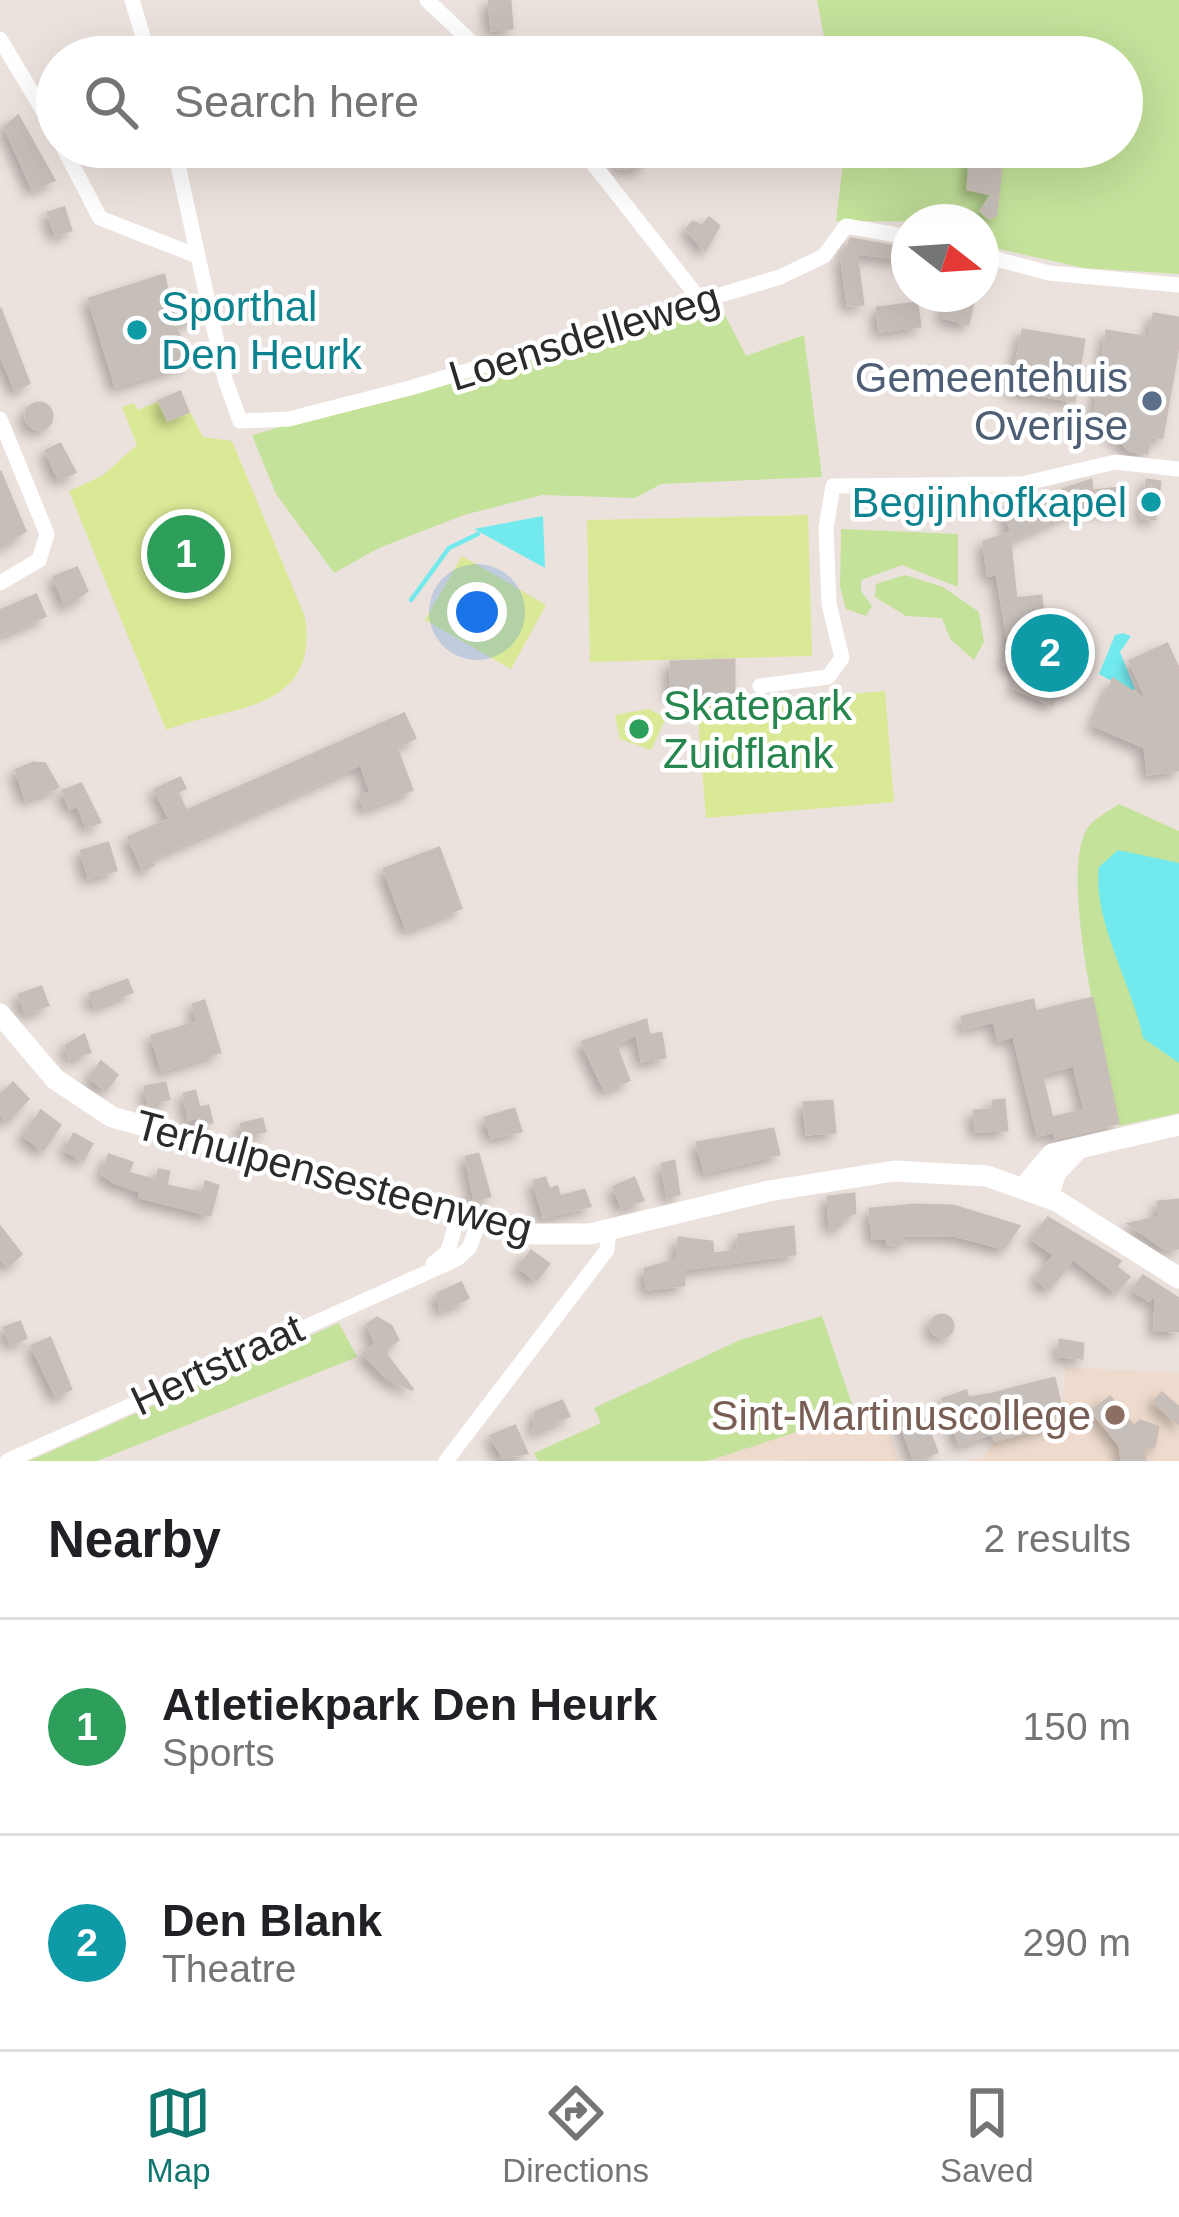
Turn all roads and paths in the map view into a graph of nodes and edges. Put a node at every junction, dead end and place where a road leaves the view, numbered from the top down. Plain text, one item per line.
1 (132, 0) edge
2 (428, 0) edge
3 (142, 36) edge
4 (465, 36) edge
5 (0, 39) edge
6 (36, 99) edge
7 (74, 168) edge
8 (178, 168) edge
9 (596, 168) edge
10 (891, 234) edge
11 (197, 256) junction
12 (999, 260) edge
13 (1179, 284) edge
14 (701, 301) junction
15 (0, 419) edge
16 (1179, 469) edge
17 (0, 583) edge
18 (760, 686) dead end
19 (0, 1014) edge
20 (1179, 1125) edge
21 (1078, 1149) junction
22 (1024, 1187) junction
23 (1048, 1196) junction
24 (468, 1219) junction
25 (609, 1230) junction
26 (1179, 1278) edge
27 (7, 1461) edge
28 (446, 1461) edge

1 - 3 street
2 - 4 street
5 - 6 street
7 - 11 street
8 - 11 street
9 - 14 street
10 - 14 street, Loensdelleweg
11 - 14 street, Loensdelleweg
12 - 13 street
15 - 17 street
16 - 18 street
19 - 24 main road, Terhulpensesteenweg
20 - 21 main road
21 - 22 main road
21 - 23 main road
22 - 23 main road, Terhulpensesteenweg
22 - 25 main road, Terhulpensesteenweg
23 - 26 main road, Terhulpensesteenweg
24 - 25 main road, Terhulpensesteenweg
24 - 27 street, Hertstraat
25 - 28 street

